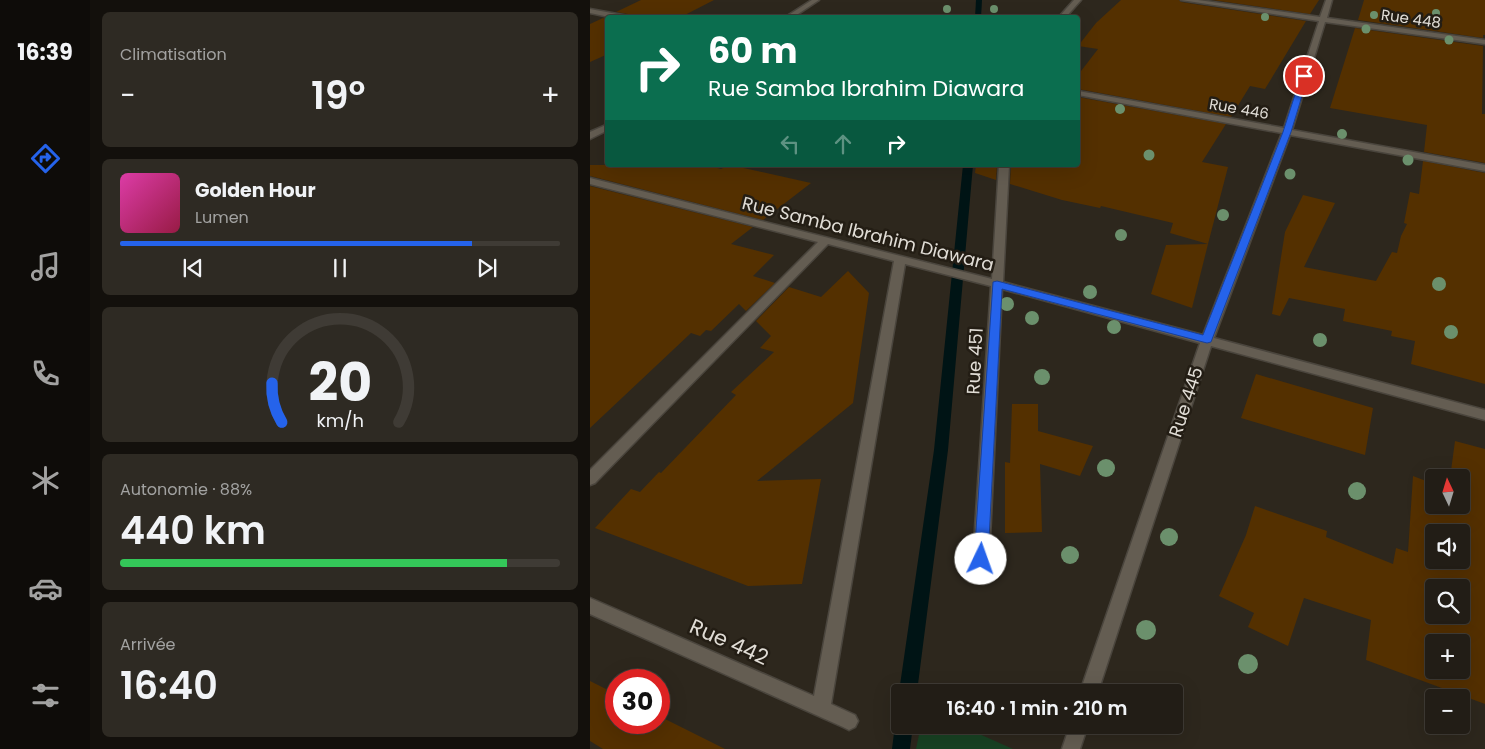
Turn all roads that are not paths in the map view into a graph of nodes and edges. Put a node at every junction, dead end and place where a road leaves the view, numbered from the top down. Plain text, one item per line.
1 (816, 0) edge
2 (1078, 0) edge
3 (1184, 0) edge
4 (1329, 0) edge
5 (590, 11) edge
6 (612, 15) edge
7 (792, 15) edge
8 (1064, 15) edge
9 (1322, 19) junction
10 (1485, 42) edge
11 (1080, 94) edge
12 (605, 128) edge
13 (1287, 132) junction
14 (590, 136) edge
15 (1004, 167) edge
16 (1485, 168) edge
17 (590, 181) edge
18 (825, 241) junction
19 (900, 260) junction
20 (997, 284) junction
21 (1207, 340) junction
22 (1485, 415) edge
23 (590, 480) edge
24 (981, 559) dead end
25 (590, 606) edge
26 (1092, 684) edge
27 (821, 708) junction
28 (849, 721) dead end
29 (1076, 734) edge
30 (1071, 749) edge

1 - 7 street
2 - 8 street
3 - 9 street, Rue 448
4 - 9 street, Rue 445
5 - 6 street
9 - 10 street, Rue 448
9 - 13 street, Rue 445
11 - 13 street, Rue 446
12 - 14 street
13 - 16 street, Rue 446
13 - 21 street, Rue 445
15 - 20 street, Rue 451
17 - 18 street, Rue Samba Ibrahim Diawara
18 - 19 street, Rue Samba Ibrahim Diawara
18 - 23 street
19 - 20 street, Rue Samba Ibrahim Diawara
19 - 27 street
20 - 21 street, Rue Samba Ibrahim Diawara
20 - 24 street, Rue 451
21 - 22 street, Rue Samba Ibrahim Diawara
21 - 26 street, Rue 445
25 - 27 street, Rue 442
27 - 28 street, Rue 442
29 - 30 street

